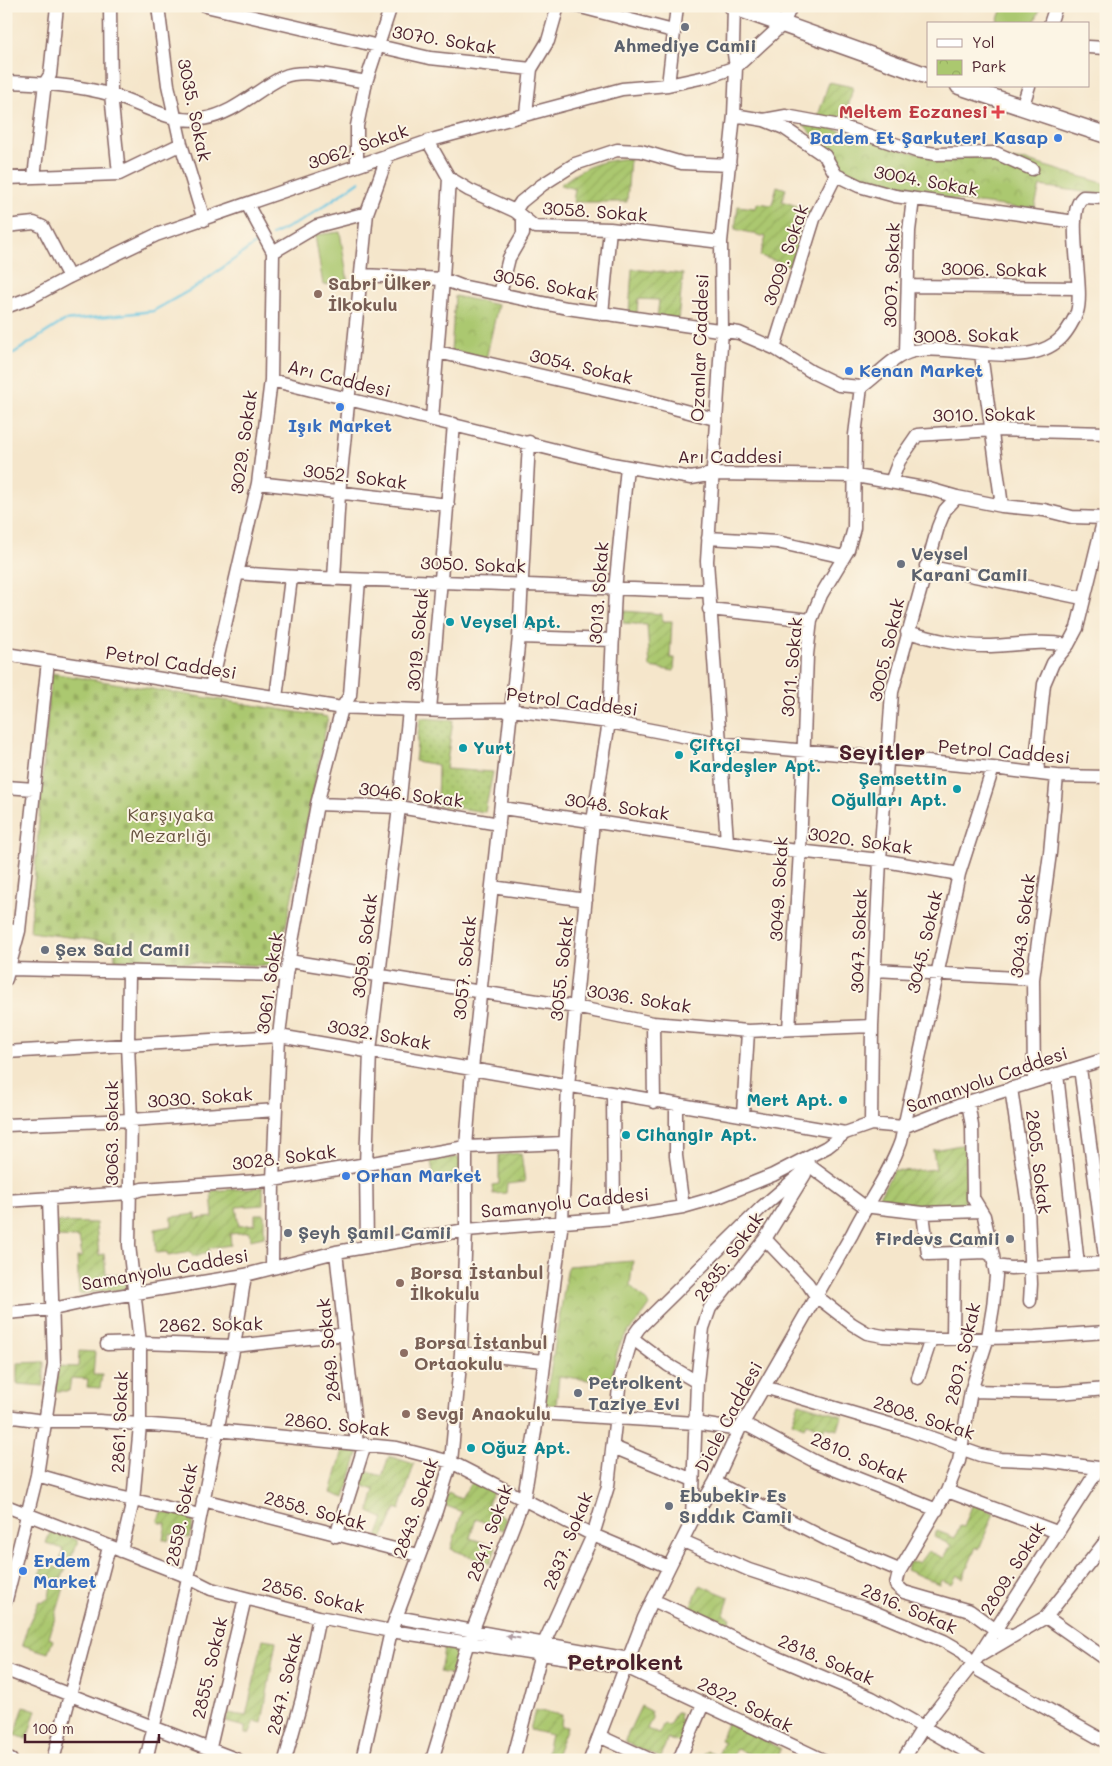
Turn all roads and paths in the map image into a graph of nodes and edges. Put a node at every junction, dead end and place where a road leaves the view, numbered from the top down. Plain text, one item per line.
1 (58, 6) edge
2 (110, 6) edge
3 (158, 6) edge
4 (206, 6) edge
5 (391, 6) edge
6 (558, 6) edge
7 (577, 6) edge
8 (677, 6) edge
9 (791, 6) edge
10 (1056, 6) edge
11 (733, 7) edge
12 (259, 12) edge
13 (1051, 22) edge
14 (783, 24) junction
15 (672, 31) junction
16 (376, 46) junction
17 (1090, 47) edge
18 (1106, 48) edge
19 (736, 67) junction
20 (531, 70) junction
21 (927, 76) edge
22 (6, 82) edge
23 (366, 82) junction
24 (46, 83) junction
25 (668, 85) junction
26 (965, 88) edge
27 (1028, 88) edge
28 (111, 94) junction
29 (1022, 108) junction
30 (526, 113) junction
31 (734, 115) junction
32 (176, 119) junction
33 (764, 120) junction
34 (1106, 135) edge
35 (428, 141) junction
36 (180, 144) junction
37 (388, 155) junction
38 (357, 165) junction
39 (730, 165) junction
40 (1032, 169) dead end
41 (119, 174) junction
42 (836, 175) junction
43 (34, 177) junction
44 (6, 178) edge
45 (449, 178) junction
46 (1106, 198) edge
47 (913, 199) junction
48 (247, 204) junction
49 (367, 213) junction
50 (519, 216) junction
51 (204, 220) junction
52 (1075, 222) junction
53 (6, 226) edge
54 (610, 229) junction
55 (721, 242) junction
56 (273, 252) junction
57 (362, 275) junction
58 (69, 277) junction
59 (443, 279) junction
60 (910, 286) junction
61 (1078, 288) junction
62 (500, 294) junction
63 (6, 307) edge
64 (602, 314) junction
65 (722, 330) junction
66 (774, 348) junction
67 (438, 352) junction
68 (906, 353) junction
69 (981, 354) junction
70 (271, 380) junction
71 (861, 387) junction
72 (348, 400) junction
73 (432, 419) junction
74 (715, 419) junction
75 (454, 424) junction
76 (993, 430) junction
77 (1106, 433) edge
78 (529, 442) junction
79 (627, 467) junction
80 (713, 474) junction
81 (856, 476) junction
82 (258, 482) junction
83 (891, 482) junction
84 (339, 494) junction
85 (957, 497) junction
86 (448, 505) junction
87 (1002, 506) junction
88 (1105, 518) edge
89 (708, 538) junction
90 (844, 557) junction
91 (926, 566) junction
92 (238, 574) junction
93 (291, 578) junction
94 (334, 579) junction
95 (359, 580) junction
96 (440, 582) junction
97 (522, 584) junction
98 (615, 590) junction
99 (708, 591) junction
100 (1082, 598) junction
101 (709, 609) junction
102 (811, 620) junction
103 (907, 632) junction
104 (519, 637) junction
105 (613, 640) junction
106 (1068, 646) junction
107 (6, 654) edge
108 (48, 661) junction
109 (211, 686) junction
110 (276, 698) junction
111 (342, 708) junction
112 (408, 710) junction
113 (430, 710) junction
114 (511, 710) junction
115 (609, 722) junction
116 (719, 743) junction
117 (803, 751) junction
118 (888, 759) junction
119 (993, 768) junction
120 (1038, 774) junction
121 (1057, 776) junction
122 (1106, 777) edge
123 (6, 787) edge
124 (34, 789) junction
125 (317, 804) junction
126 (400, 807) junction
127 (502, 808) junction
128 (593, 821) junction
129 (500, 824) junction
130 (727, 841) junction
131 (800, 851) junction
132 (880, 860) junction
133 (959, 874) junction
134 (492, 887) junction
135 (586, 900) junction
136 (13, 931) edge
137 (289, 961) junction
138 (876, 970) junction
139 (129, 972) junction
140 (936, 972) junction
141 (8, 974) edge
142 (286, 975) junction
143 (380, 976) junction
144 (1033, 980) junction
145 (480, 992) junction
146 (575, 1007) junction
147 (653, 1023) junction
148 (872, 1026) junction
149 (789, 1029) junction
150 (748, 1031) junction
151 (279, 1036) junction
152 (128, 1044) junction
153 (370, 1051) junction
154 (6, 1052) edge
155 (1106, 1058) edge
156 (1080, 1068) junction
157 (472, 1069) junction
158 (1057, 1074) junction
159 (1034, 1081) junction
160 (568, 1086) junction
161 (1011, 1088) junction
162 (613, 1094) junction
163 (654, 1102) junction
164 (968, 1102) junction
165 (676, 1106) junction
166 (276, 1110) junction
167 (743, 1115) junction
168 (131, 1120) junction
169 (871, 1124) junction
170 (6, 1125) edge
171 (903, 1127) junction
172 (845, 1133) junction
173 (565, 1143) junction
174 (466, 1147) junction
175 (827, 1148) junction
176 (366, 1165) junction
177 (810, 1166) junction
178 (273, 1180) junction
179 (130, 1193) junction
180 (49, 1198) junction
181 (6, 1200) edge
182 (866, 1206) junction
183 (684, 1207) junction
184 (980, 1211) junction
185 (923, 1213) junction
186 (614, 1218) junction
187 (562, 1221) junction
188 (466, 1230) junction
189 (765, 1239) junction
190 (367, 1247) junction
191 (336, 1252) junction
192 (954, 1254) junction
193 (994, 1261) junction
194 (1106, 1263) edge
195 (1078, 1265) junction
196 (272, 1267) junction
197 (1031, 1268) junction
198 (245, 1275) junction
199 (134, 1293) junction
200 (816, 1296) junction
201 (1030, 1302) dead end
202 (53, 1309) junction
203 (6, 1313) edge
204 (1106, 1332) edge
205 (346, 1334) junction
206 (988, 1337) junction
207 (632, 1338) junction
208 (953, 1338) junction
209 (931, 1339) junction
210 (140, 1343) junction
211 (107, 1344) dead end
212 (234, 1346) junction
213 (461, 1353) junction
214 (544, 1360) junction
215 (918, 1378) dead end
216 (697, 1382) junction
217 (764, 1387) junction
218 (1106, 1389) edge
219 (972, 1391) junction
220 (538, 1413) junction
221 (6, 1416) edge
222 (616, 1417) junction
223 (44, 1421) junction
224 (695, 1423) junction
225 (140, 1425) junction
226 (741, 1426) junction
227 (216, 1430) junction
228 (361, 1444) junction
229 (613, 1447) junction
230 (961, 1449) junction
231 (451, 1462) junction
232 (1102, 1469) edge
233 (37, 1475) junction
234 (693, 1480) junction
235 (715, 1482) junction
236 (947, 1491) junction
237 (524, 1498) junction
238 (203, 1500) junction
239 (133, 1501) junction
240 (6, 1506) edge
241 (937, 1510) junction
242 (28, 1514) junction
243 (200, 1515) junction
244 (692, 1521) junction
245 (1057, 1532) junction
246 (593, 1534) junction
247 (336, 1536) junction
248 (682, 1541) junction
249 (1106, 1541) edge
250 (115, 1549) junction
251 (418, 1555) junction
252 (669, 1567) junction
253 (899, 1572) junction
254 (188, 1578) junction
255 (245, 1598) junction
256 (6, 1600) edge
257 (653, 1600) junction
258 (319, 1617) junction
259 (396, 1617) junction
260 (1046, 1617) junction
261 (473, 1630) junction
262 (996, 1630) junction
263 (391, 1631) junction
264 (1012, 1637) junction
265 (468, 1642) junction
266 (543, 1648) junction
267 (976, 1659) junction
268 (1106, 1659) edge
269 (627, 1663) junction
270 (6, 1670) edge
271 (69, 1695) junction
272 (703, 1704) junction
273 (924, 1726) junction
274 (155, 1727) junction
275 (600, 1736) junction
276 (1106, 1742) edge
277 (210, 1747) junction
278 (6, 1758) edge
279 (11, 1760) edge
280 (53, 1760) edge
281 (146, 1760) edge
282 (238, 1760) edge
283 (285, 1760) edge
284 (362, 1760) edge
285 (432, 1760) edge
286 (513, 1760) edge
287 (590, 1760) edge
288 (651, 1760) edge
289 (679, 1760) edge
290 (823, 1760) edge
291 (903, 1760) edge
292 (981, 1760) edge

1 - 24 street
2 - 28 street
3 - 32 street, 3035. Sokak
4 - 12 street, 3070. Sokak
5 - 16 street
6 - 20 street
7 - 15 street
8 - 15 street
9 - 14 street
10 - 13 street
11 - 14 main road
11 - 19 street, Ozanlar Caddesi
12 - 16 street, 3070. Sokak
14 - 19 street
14 - 21 main road
15 - 25 street
16 - 20 street, 3070. Sokak
16 - 23 street
17 - 18 street
19 - 25 street, 3062. Sokak
19 - 31 street, Ozanlar Caddesi
20 - 30 street
22 - 24 street
23 - 32 street
23 - 38 street
24 - 28 street
24 - 43 street
25 - 30 street, 3062. Sokak
26 - 29 main road
27 - 29 street
28 - 32 street
28 - 41 street
29 - 34 main road
30 - 35 street, 3062. Sokak
31 - 33 street
31 - 39 street, Ozanlar Caddesi
32 - 36 street, 3035. Sokak
33 - 40 street
33 - 42 street
35 - 37 street, 3062. Sokak
35 - 45 street
36 - 41 street
36 - 51 street, 3035. Sokak
37 - 38 street, 3062. Sokak
37 - 49 street
38 - 48 street, 3062. Sokak
39 - 50 street
39 - 55 street, Ozanlar Caddesi
41 - 43 street
42 - 47 street, 3004. Sokak
42 - 66 street, 3009. Sokak
43 - 44 street
45 - 50 street, 3058. Sokak
45 - 59 street
46 - 52 street, 3008. Sokak
47 - 52 street, 3004. Sokak
47 - 60 street, 3007. Sokak
48 - 51 street, 3062. Sokak
48 - 56 street, 3029. Sokak
49 - 56 street
49 - 57 street
50 - 54 street, 3058. Sokak
50 - 62 street
51 - 58 street, 3062. Sokak
52 - 61 street, 3008. Sokak
53 - 58 street
54 - 55 street, 3058. Sokak
54 - 64 street
55 - 65 street, Ozanlar Caddesi
56 - 70 street, 3029. Sokak
57 - 59 street, 3056. Sokak
57 - 72 street
58 - 63 street, 3062. Sokak
59 - 62 street, 3056. Sokak
59 - 67 street
60 - 61 street, 3006. Sokak
60 - 68 street, 3007. Sokak
61 - 69 street, 3008. Sokak
62 - 64 street, 3056. Sokak
64 - 65 street, 3056. Sokak
65 - 66 street
65 - 74 street, Ozanlar Caddesi
66 - 71 street
67 - 73 street
67 - 74 street, 3054. Sokak
68 - 69 street, 3008. Sokak
68 - 71 street, 3008. Sokak
69 - 76 street
70 - 72 street, Arı Caddesi
70 - 82 street, 3029. Sokak
71 - 81 street, 3011. Sokak
72 - 73 street, Arı Caddesi
72 - 84 street
73 - 75 street, Arı Caddesi
74 - 80 street, Ozanlar Caddesi
75 - 78 street, Arı Caddesi
75 - 86 street, 3019. Sokak
76 - 77 street, 3010. Sokak
76 - 83 street, 3010. Sokak
76 - 87 street
78 - 79 street, Arı Caddesi
78 - 97 street, 3057. Sokak
79 - 80 street, Arı Caddesi
79 - 98 street, 3013. Sokak
80 - 81 street, Arı Caddesi
80 - 89 street, Ozanlar Caddesi
81 - 83 street, Arı Caddesi
81 - 90 street, 3011. Sokak
82 - 84 street, 3052. Sokak
82 - 92 street, 3029. Sokak
83 - 85 street, Arı Caddesi
84 - 86 street, 3052. Sokak
84 - 94 street
85 - 87 street, Arı Caddesi
85 - 91 street, 3005. Sokak
86 - 96 street, 3019. Sokak
87 - 88 street, Arı Caddesi
88 - 100 street
89 - 90 street
89 - 99 street, Ozanlar Caddesi
90 - 102 street, 3011. Sokak
91 - 100 street
91 - 103 street, 3005. Sokak
92 - 93 street, 3050. Sokak
92 - 109 street, 3029. Sokak
93 - 94 street, 3050. Sokak
93 - 110 street
94 - 95 street, 3050. Sokak
95 - 96 street, 3050. Sokak
95 - 111 street, 3061. Sokak
96 - 97 street, 3050. Sokak
96 - 113 street, 3019. Sokak
97 - 98 street, 3050. Sokak
97 - 104 street, 3057. Sokak
98 - 99 street, 3050. Sokak
98 - 105 street, 3013. Sokak
99 - 101 street, Ozanlar Caddesi
100 - 106 street
101 - 102 street
101 - 116 street, Ozanlar Caddesi
102 - 117 street, 3011. Sokak
103 - 106 street
103 - 118 street, 3005. Sokak
104 - 105 street
104 - 114 street, 3057. Sokak
105 - 115 street, 3013. Sokak
106 - 120 street
107 - 108 street, Petrol Caddesi
108 - 109 street, Petrol Caddesi
108 - 124 street
109 - 110 street, Petrol Caddesi
110 - 111 street, Petrol Caddesi
111 - 112 street, Petrol Caddesi
111 - 125 street, 3061. Sokak
112 - 113 street, Petrol Caddesi
112 - 126 street, 3059. Sokak
113 - 114 street, Petrol Caddesi
114 - 115 street, Petrol Caddesi
114 - 127 street, 3057. Sokak
115 - 116 street, Petrol Caddesi
115 - 128 street, 3055. Sokak
116 - 117 street, Petrol Caddesi
116 - 130 street, Ozanlar Caddesi
117 - 118 street, Petrol Caddesi
117 - 131 street, 3049. Sokak
118 - 119 street, Petrol Caddesi
118 - 132 street, 3047. Sokak
119 - 120 street, Petrol Caddesi
119 - 133 street, 3045. Sokak
120 - 121 street, Petrol Caddesi
121 - 122 street, Petrol Caddesi
121 - 144 street, 3043. Sokak
123 - 124 street
124 - 136 street
125 - 126 street, 3046. Sokak
125 - 137 street, 3061. Sokak
126 - 129 street, 3046. Sokak
126 - 143 street, 3059. Sokak
127 - 128 street, 3048. Sokak
127 - 129 street, 3057. Sokak
128 - 130 street, 3048. Sokak
128 - 135 street, 3055. Sokak
129 - 134 street, 3057. Sokak
130 - 131 street, 3020. Sokak
131 - 132 street, 3020. Sokak
131 - 149 street, 3049. Sokak
132 - 133 street, 3020. Sokak
132 - 138 street, 3047. Sokak
133 - 140 street, 3045. Sokak
134 - 135 street
134 - 145 street, 3057. Sokak
135 - 146 street, 3055. Sokak
136 - 141 street
137 - 142 street, 3061. Sokak
137 - 143 street, 3036. Sokak
138 - 140 street
138 - 148 street, 3047. Sokak
139 - 141 street
139 - 142 street
139 - 152 street, 3063. Sokak
140 - 144 street
140 - 171 street, 3045. Sokak
142 - 151 street, 3061. Sokak
143 - 145 street, 3036. Sokak
143 - 153 street, 3059. Sokak
144 - 159 street, 3043. Sokak
145 - 146 street, 3036. Sokak
145 - 157 street, 3057. Sokak
146 - 147 street, 3036. Sokak
146 - 160 street, 3055. Sokak
147 - 150 street, 3036. Sokak
147 - 163 street
148 - 149 street, 3036. Sokak
148 - 169 street, 3047. Sokak
149 - 150 street, 3036. Sokak
150 - 167 street
151 - 152 street, 3032. Sokak
151 - 153 street, 3032. Sokak
151 - 166 street, 3061. Sokak
152 - 154 street, 3032. Sokak
152 - 168 street, 3063. Sokak
153 - 157 street, 3032. Sokak
153 - 176 street, 3059. Sokak
155 - 156 street, Samanyolu Caddesi
156 - 158 street, Samanyolu Caddesi
156 - 194 street
157 - 160 street, 3032. Sokak
157 - 174 street, 3057. Sokak
158 - 159 street, Samanyolu Caddesi
158 - 195 street
159 - 161 street, Samanyolu Caddesi
160 - 162 street, 3032. Sokak
160 - 173 street, 3055. Sokak
161 - 164 street, Samanyolu Caddesi
161 - 197 street, 2805. Sokak
162 - 163 street, 3032. Sokak
162 - 186 street
163 - 165 street, 3032. Sokak
164 - 171 street, Samanyolu Caddesi
164 - 184 street, 2807. Sokak
165 - 167 street, 3032. Sokak
165 - 183 street
166 - 168 street, 3030. Sokak
166 - 178 street, 3061. Sokak
167 - 172 street, 3032. Sokak
168 - 170 street, 3030. Sokak
168 - 179 street, 3063. Sokak
169 - 171 street, Samanyolu Caddesi
169 - 172 street, Samanyolu Caddesi
171 - 182 street, Dicle Caddesi
172 - 175 street, Samanyolu Caddesi
173 - 174 street, 3028. Sokak
173 - 187 street, 3055. Sokak
174 - 176 street, 3028. Sokak
174 - 188 street, 3057. Sokak
175 - 177 street, 2835. Sokak
175 - 183 street, Samanyolu Caddesi
176 - 178 street, 3028. Sokak
176 - 190 street, 3059. Sokak
177 - 182 street
177 - 189 street, 2835. Sokak
177 - 207 street, 2837. Sokak
178 - 179 street, 3028. Sokak
178 - 196 street, 3061. Sokak
179 - 180 street, 3028. Sokak
179 - 199 street, 3063. Sokak
180 - 181 street, 3028. Sokak
180 - 202 street
182 - 185 street
182 - 200 street, Dicle Caddesi
183 - 186 street, Samanyolu Caddesi
184 - 185 street
184 - 193 street, 2807. Sokak
185 - 192 street
186 - 187 street, Samanyolu Caddesi
187 - 188 street, Samanyolu Caddesi
187 - 214 street, 2841. Sokak
188 - 190 street, Samanyolu Caddesi
188 - 213 street, 2843. Sokak
189 - 200 street
189 - 216 street, 2835. Sokak
190 - 191 street, Samanyolu Caddesi
191 - 196 street, Samanyolu Caddesi
191 - 205 street, 2849. Sokak
192 - 193 street
192 - 208 street
193 - 197 street
193 - 206 street, 2807. Sokak
194 - 195 street
195 - 197 street
196 - 198 street, Samanyolu Caddesi
197 - 201 street, 2805. Sokak
198 - 199 street, Samanyolu Caddesi
198 - 212 street, 2859. Sokak
199 - 202 street, Samanyolu Caddesi
199 - 210 street, 2861. Sokak
200 - 209 street
200 - 217 street, Dicle Caddesi
202 - 203 street, Samanyolu Caddesi
202 - 223 street
204 - 206 street
205 - 212 street, 2862. Sokak
205 - 228 street, 2849. Sokak
206 - 208 street
206 - 219 street, 2807. Sokak
207 - 216 street
207 - 222 street, 2837. Sokak
208 - 209 street
209 - 215 street
210 - 211 street, 2862. Sokak
210 - 212 street, 2862. Sokak
210 - 225 street, 2861. Sokak
212 - 227 street, 2859. Sokak
213 - 214 street
213 - 231 street, 2843. Sokak
214 - 220 street, 2841. Sokak
216 - 224 street, 2835. Sokak
217 - 226 street, Dicle Caddesi
217 - 230 street, 2808. Sokak
218 - 219 street
219 - 230 street, 2807. Sokak
220 - 222 street, 2810. Sokak
220 - 237 street, 2841. Sokak
221 - 223 street, 2860. Sokak
222 - 224 street, 2810. Sokak
222 - 229 street, 2837. Sokak
223 - 225 street, 2860. Sokak
223 - 233 street
224 - 226 street, 2810. Sokak
224 - 234 street, 2835. Sokak
225 - 227 street, 2860. Sokak
225 - 239 street, 2861. Sokak
226 - 235 street, Dicle Caddesi
226 - 241 street, 2810. Sokak
227 - 228 street, 2860. Sokak
227 - 238 street, 2859. Sokak
228 - 231 street, 2860. Sokak
228 - 247 street, 2849. Sokak
229 - 234 street
229 - 246 street, 2837. Sokak
230 - 232 street, 2808. Sokak
230 - 236 street, 2807. Sokak
231 - 237 street, 2860. Sokak
231 - 251 street, 2843. Sokak
232 - 245 street, 2809. Sokak
233 - 239 street
233 - 242 street
234 - 244 street, 2835. Sokak
235 - 244 street, Dicle Caddesi
235 - 253 street
236 - 241 street, 2807. Sokak
236 - 245 street
237 - 246 street, 2860. Sokak
237 - 261 street, 2841. Sokak
238 - 243 street, 2859. Sokak
238 - 247 street, 2858. Sokak
239 - 243 street
239 - 250 street, 2861. Sokak
240 - 242 street, 2856. Sokak
241 - 253 street, 2807. Sokak
242 - 250 street, 2856. Sokak
242 - 256 street
243 - 254 street, 2859. Sokak
244 - 248 street, Dicle Caddesi
245 - 262 street, 2809. Sokak
246 - 252 street, 2860. Sokak
246 - 266 street, 2837. Sokak
247 - 251 street, 2858. Sokak
248 - 252 street, Dicle Caddesi
248 - 267 street, 2816. Sokak
249 - 260 street
250 - 254 street, 2856. Sokak
250 - 271 street, 2861. Sokak
251 - 259 street, 2843. Sokak
252 - 257 street, Dicle Caddesi
253 - 262 street
254 - 255 street, 2856. Sokak
254 - 274 street, 2859. Sokak
255 - 258 street, 2856. Sokak
255 - 277 street, 2855. Sokak
257 - 269 street, Dicle Caddesi
257 - 273 street, 2818. Sokak
258 - 263 street, 2856. Sokak
258 - 283 street, 2847. Sokak
259 - 261 street, 2856. Sokak
259 - 263 street, 2843. Sokak
260 - 264 street
260 - 268 street
261 - 265 street, 2841. Sokak
266 -> 261 street, 2856. Sokak
262 - 264 street
262 - 267 street, 2809. Sokak
263 - 265 street, 2856. Sokak
263 - 284 street, 2843. Sokak
264 - 267 street
265 - 266 street, 2856. Sokak
265 - 285 street, 2841. Sokak
266 - 269 street, 2856. Sokak
266 - 286 street, 2837. Sokak
267 - 273 street, 2809. Sokak
267 - 276 street, 2816. Sokak
269 - 272 street, 2822. Sokak
269 - 275 street, Dicle Caddesi
270 - 271 street
271 - 274 street
271 - 280 street, 2861. Sokak
272 - 289 street
272 - 290 street, 2822. Sokak
273 - 291 street, 2809. Sokak
273 - 292 street, 2818. Sokak
274 - 277 street
274 - 281 street, 2859. Sokak
275 - 287 street, Dicle Caddesi
275 - 288 street
277 - 282 street
278 - 279 street

